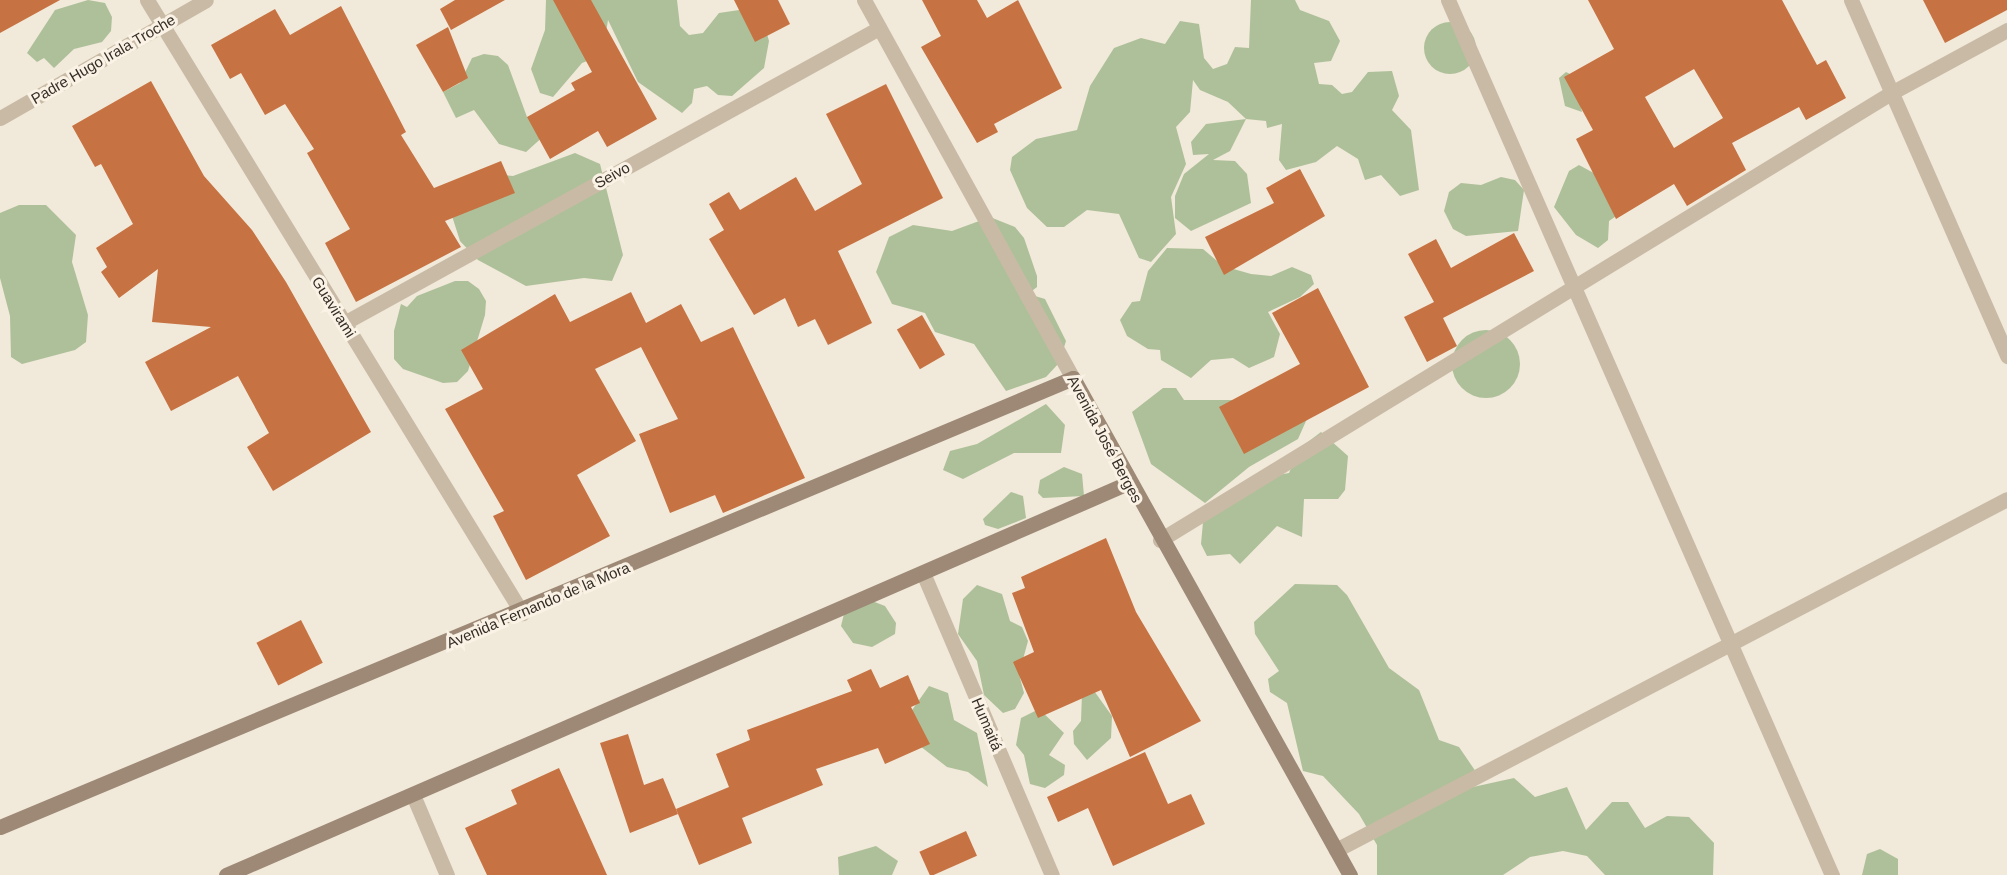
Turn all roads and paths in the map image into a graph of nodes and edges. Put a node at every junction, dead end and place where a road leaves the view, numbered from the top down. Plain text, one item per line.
1 (147, 0) edge
2 (206, 0) edge
3 (864, 0) edge
4 (1448, 0) edge
5 (1851, 0) edge
6 (162, 26) junction
7 (879, 28) junction
8 (2007, 30) edge
9 (1891, 93) junction
10 (0, 118) edge
11 (1578, 285) junction
12 (344, 323) junction
13 (2007, 356) edge
14 (1073, 378) junction
15 (1128, 483) junction
16 (2007, 499) edge
17 (1160, 540) junction
18 (923, 573) junction
19 (522, 613) junction
20 (1732, 643) junction
21 (413, 795) junction
22 (0, 827) edge
23 (1336, 850) junction
24 (226, 875) edge
25 (447, 875) edge
26 (1052, 875) edge
27 (1350, 875) edge
28 (1833, 875) edge

1 - 6 street, Guavirami
2 - 6 street, Padre Hugo Irala Troche
3 - 7 street, Avenida José Berges
4 - 11 street
5 - 9 street
6 - 10 street, Padre Hugo Irala Troche
6 - 12 street, Guavirami
7 - 12 street, Seivo
7 - 14 street, Avenida José Berges
8 - 9 street
9 - 11 street
9 - 13 street
11 - 17 street
11 - 20 street
12 - 19 street, Guavirami
14 - 15 main road, Avenida José Berges
14 - 19 main road, Avenida Fernando de la Mora
15 - 17 main road, Avenida José Berges
15 - 18 main road
16 - 20 street
17 - 23 main road, Avenida José Berges
18 - 21 main road
18 - 26 street, Humaitá
19 - 22 main road, Avenida Fernando de la Mora
20 - 23 street
20 - 28 street
21 - 24 main road
21 - 25 street
23 - 27 main road, Avenida José Berges

